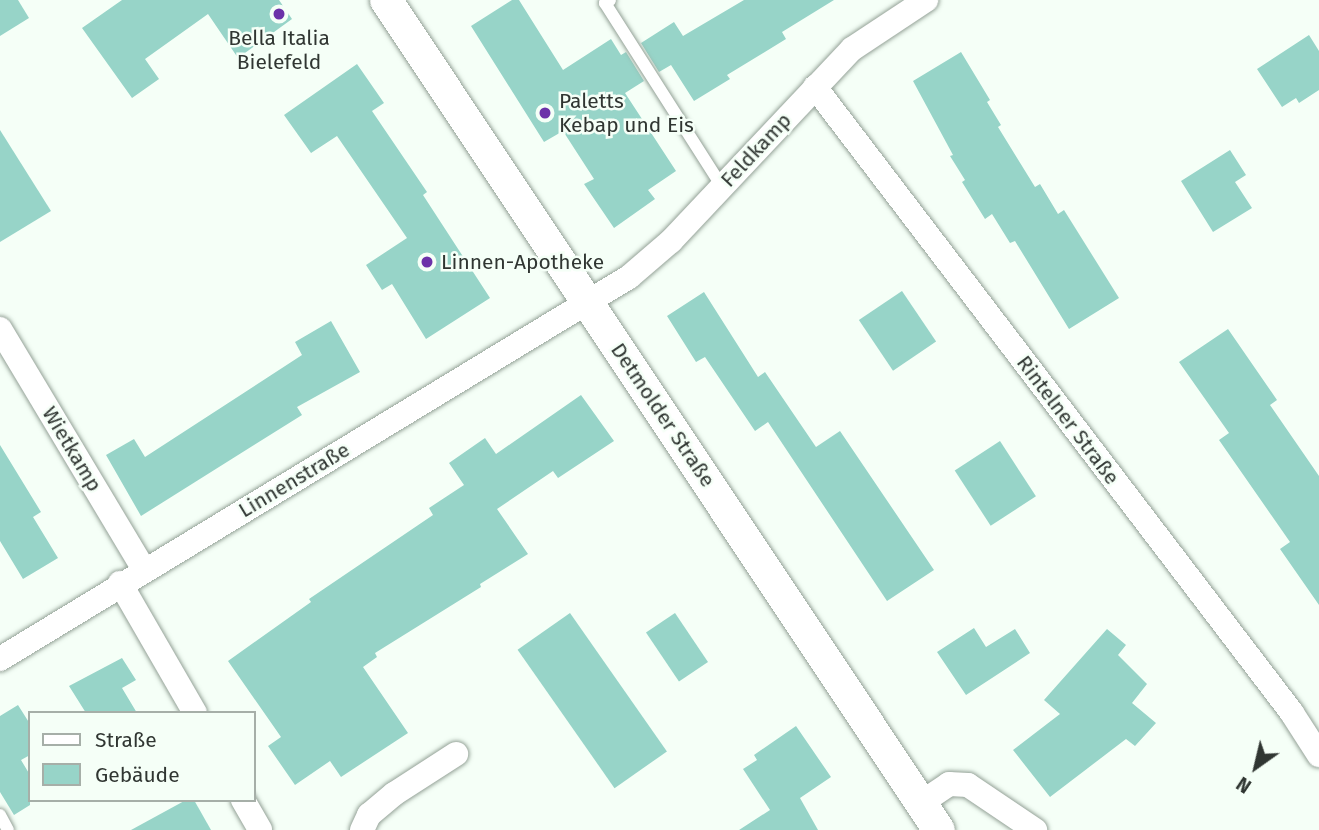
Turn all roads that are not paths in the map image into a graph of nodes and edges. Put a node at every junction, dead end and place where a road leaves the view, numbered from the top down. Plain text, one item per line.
1 (386, 0) edge
2 (610, 0) edge
3 (926, 0) edge
4 (815, 87) junction
5 (722, 187) junction
6 (589, 303) junction
7 (0, 329) edge
8 (144, 570) junction
9 (120, 583) junction
10 (0, 659) edge
11 (194, 711) edge
12 (456, 754) dead end
13 (1319, 755) edge
14 (244, 802) edge
15 (921, 803) junction
16 (0, 815) edge
17 (8, 830) edge
18 (260, 830) edge
19 (362, 830) edge
20 (939, 830) edge
21 (1035, 830) edge

1 - 6 street, Detmolder Straße
2 - 5 lane
3 - 4 street, Feldkamp
4 - 5 street, Feldkamp
4 - 13 street, Rintelner Straße
5 - 6 street, Feldkamp
6 - 8 street, Linnenstraße
6 - 15 street, Detmolder Straße
7 - 8 street, Wietkamp
8 - 9 street, Linnenstraße
9 - 10 street, Linnenstraße
9 - 11 street
12 - 19 street
14 - 18 street
15 - 20 street, Detmolder Straße
15 - 21 street
16 - 17 lane

